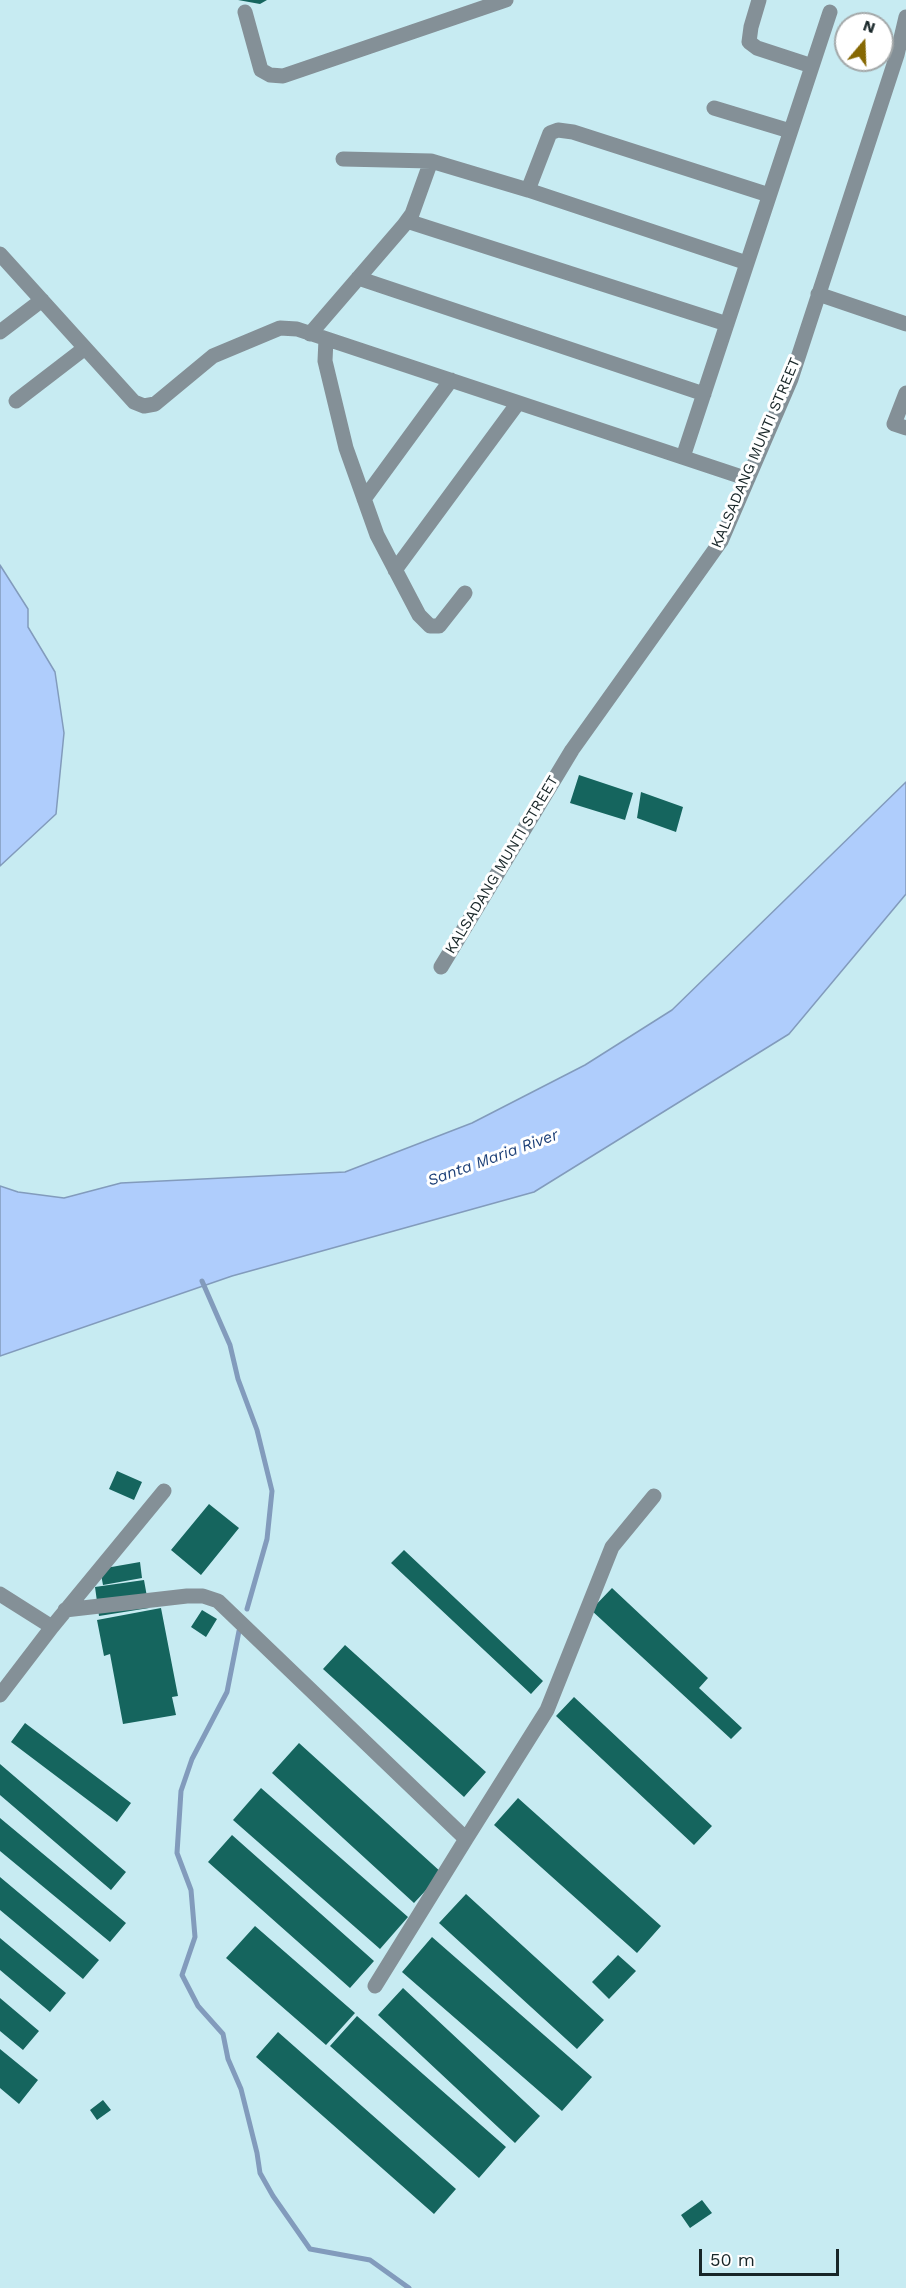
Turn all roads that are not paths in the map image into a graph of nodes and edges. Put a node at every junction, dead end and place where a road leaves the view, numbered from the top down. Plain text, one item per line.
1 (506, 0) edge
2 (759, 0) edge
3 (245, 12) dead end
4 (830, 12) dead end
5 (906, 17) edge
6 (901, 57) edge
7 (812, 66) junction
8 (714, 108) dead end
9 (790, 131) junction
10 (344, 159) dead end
11 (431, 161) junction
12 (528, 190) junction
13 (769, 195) junction
14 (407, 221) junction
15 (0, 254) edge
16 (747, 263) junction
17 (358, 278) junction
18 (818, 294) junction
19 (42, 300) junction
20 (727, 324) junction
21 (906, 324) edge
22 (0, 332) edge
23 (310, 334) junction
24 (326, 339) junction
25 (86, 348) junction
26 (451, 380) junction
27 (906, 393) edge
28 (704, 394) junction
29 (16, 401) dead end
30 (518, 403) junction
31 (906, 428) edge
32 (683, 457) junction
33 (748, 479) junction
34 (364, 499) junction
35 (395, 570) junction
36 (465, 593) dead end
37 (441, 967) dead end
38 (164, 1491) dead end
39 (654, 1496) dead end
40 (0, 1594) edge
41 (65, 1611) junction
42 (52, 1627) junction
43 (0, 1695) edge
44 (466, 1839) junction
45 (375, 1986) dead end

1 - 3 street
2 - 7 street
4 - 7 street
5 - 6 street, KALSADANG MUNTI STREET
6 - 18 street, KALSADANG MUNTI STREET
7 - 9 street
8 - 9 street
9 - 13 street
10 - 11 street
11 - 12 street
11 - 14 street
12 - 13 street
12 - 16 street
13 - 16 street
14 - 17 street
14 - 20 street
15 - 19 street
16 - 20 street
17 - 23 street
17 - 28 street
18 - 21 street
18 - 33 street, KALSADANG MUNTI STREET
19 - 22 street
19 - 25 street
20 - 28 street
23 - 24 street
23 - 25 street
24 - 26 street
24 - 34 street
25 - 29 street
26 - 30 street
26 - 34 street
27 - 31 street
28 - 32 street
30 - 32 street
30 - 35 street
32 - 33 street
33 - 37 street, KALSADANG MUNTI STREET
34 - 35 street
35 - 36 street
38 - 41 street
39 - 44 street
40 - 42 street
41 - 42 street
41 - 44 street
42 - 43 street
44 - 45 street

